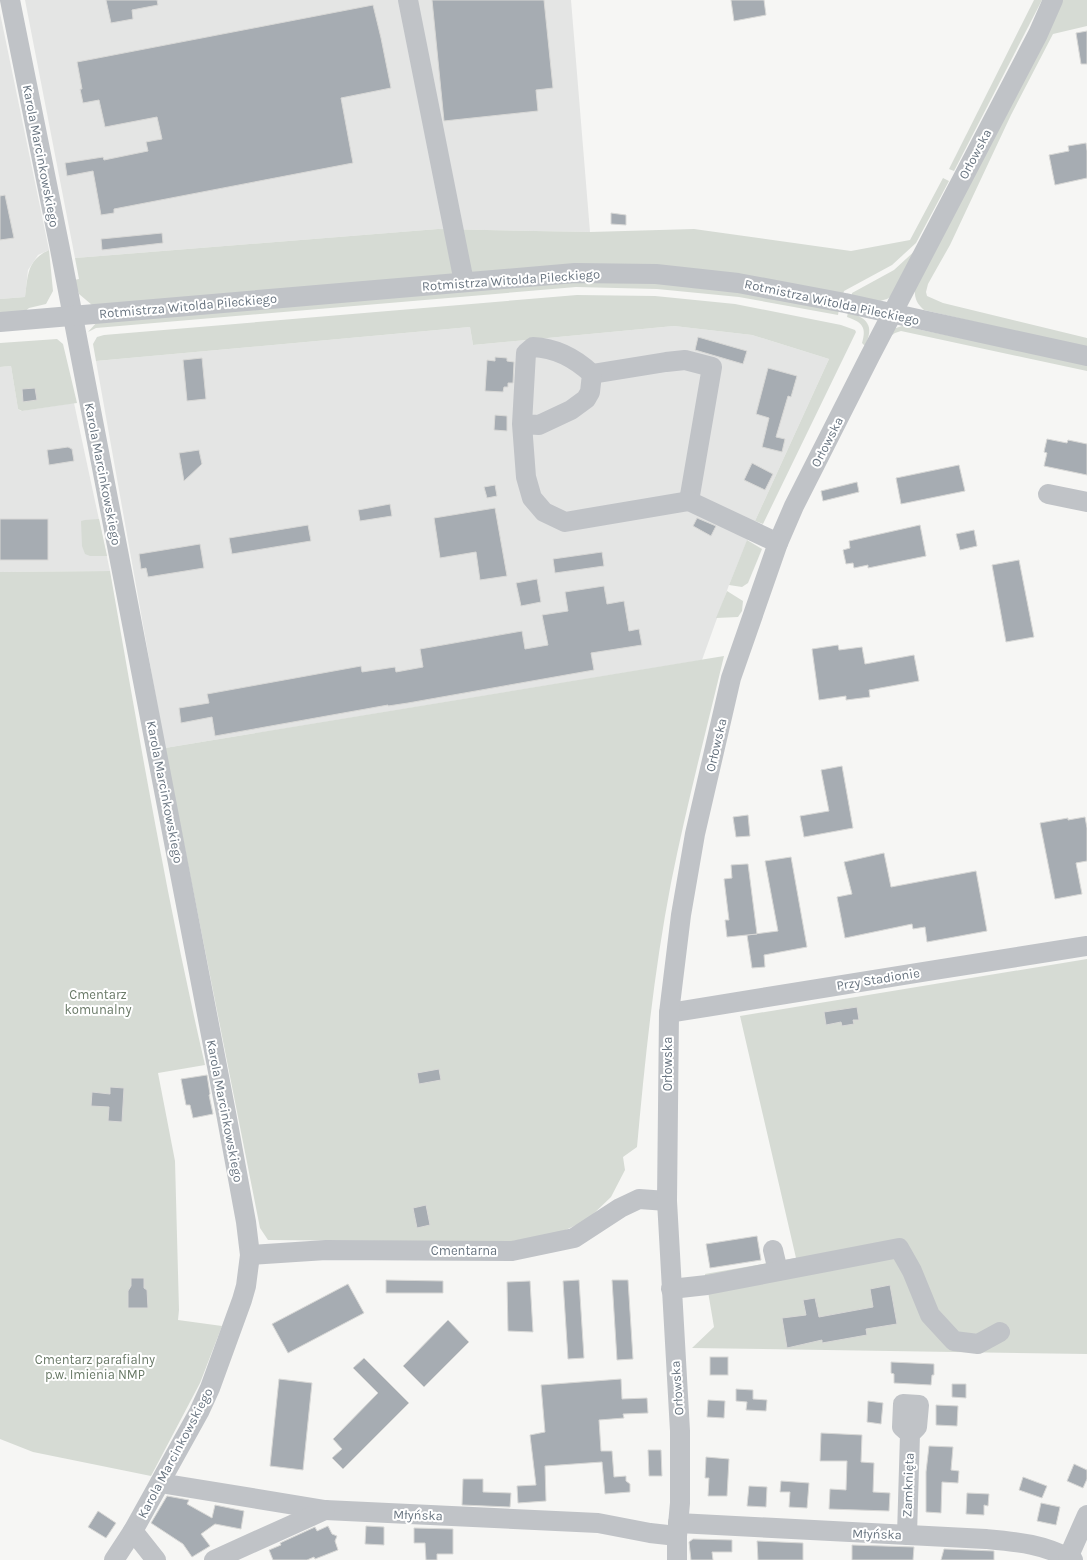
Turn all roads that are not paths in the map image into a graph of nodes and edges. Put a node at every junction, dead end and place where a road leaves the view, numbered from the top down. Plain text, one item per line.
1 (10, 0) edge
2 (408, 0) edge
3 (1053, 0) edge
4 (464, 282) junction
5 (892, 314) junction
6 (72, 316) junction
7 (0, 322) edge
8 (1087, 356) edge
9 (592, 374) junction
10 (522, 424) junction
11 (1048, 494) dead end
12 (689, 501) junction
13 (1087, 502) edge
14 (778, 543) junction
15 (1087, 946) edge
16 (669, 1014) junction
17 (667, 1201) junction
18 (773, 1250) dead end
19 (250, 1255) junction
20 (778, 1271) junction
21 (671, 1289) junction
22 (1000, 1332) dead end
23 (910, 1434) dead end
24 (160, 1483) junction
25 (325, 1510) junction
26 (1087, 1516) edge
27 (678, 1530) junction
28 (133, 1531) junction
29 (907, 1535) junction
30 (1070, 1559) edge
31 (114, 1560) edge
32 (156, 1560) edge
33 (214, 1560) edge
34 (677, 1560) edge

1 - 6 street, Karola Marcinkowskiego
2 - 4 street
3 - 5 street, Orłowska
4 - 5 street, Rotmistrza Witolda Pileckiego
4 - 6 street, Rotmistrza Witolda Pileckiego
5 - 8 street, Rotmistrza Witolda Pileckiego
5 - 14 street, Orłowska
6 - 7 street, Rotmistrza Witolda Pileckiego
6 - 19 street, Karola Marcinkowskiego
9 - 10 street
9 - 10 street
9 - 12 street
10 - 12 street
11 - 13 street
12 - 14 street
14 - 16 street, Orłowska
15 - 16 street, Przy Stadionie
16 - 17 street, Orłowska
17 - 19 street, Cmentarna
17 - 21 street, Orłowska
18 - 20 street
19 - 24 street, Karola Marcinkowskiego
20 - 21 street
20 - 22 street
21 - 27 street, Orłowska
23 - 29 street, Zamknięta
24 - 25 street, Młyńska
24 - 28 street, Karola Marcinkowskiego
25 - 27 street, Młyńska
25 - 33 street
26 - 30 street
27 - 29 street, Młyńska
27 - 34 street, Orłowska
28 - 31 street, Karola Marcinkowskiego
28 - 32 street
29 - 30 street, Młyńska

